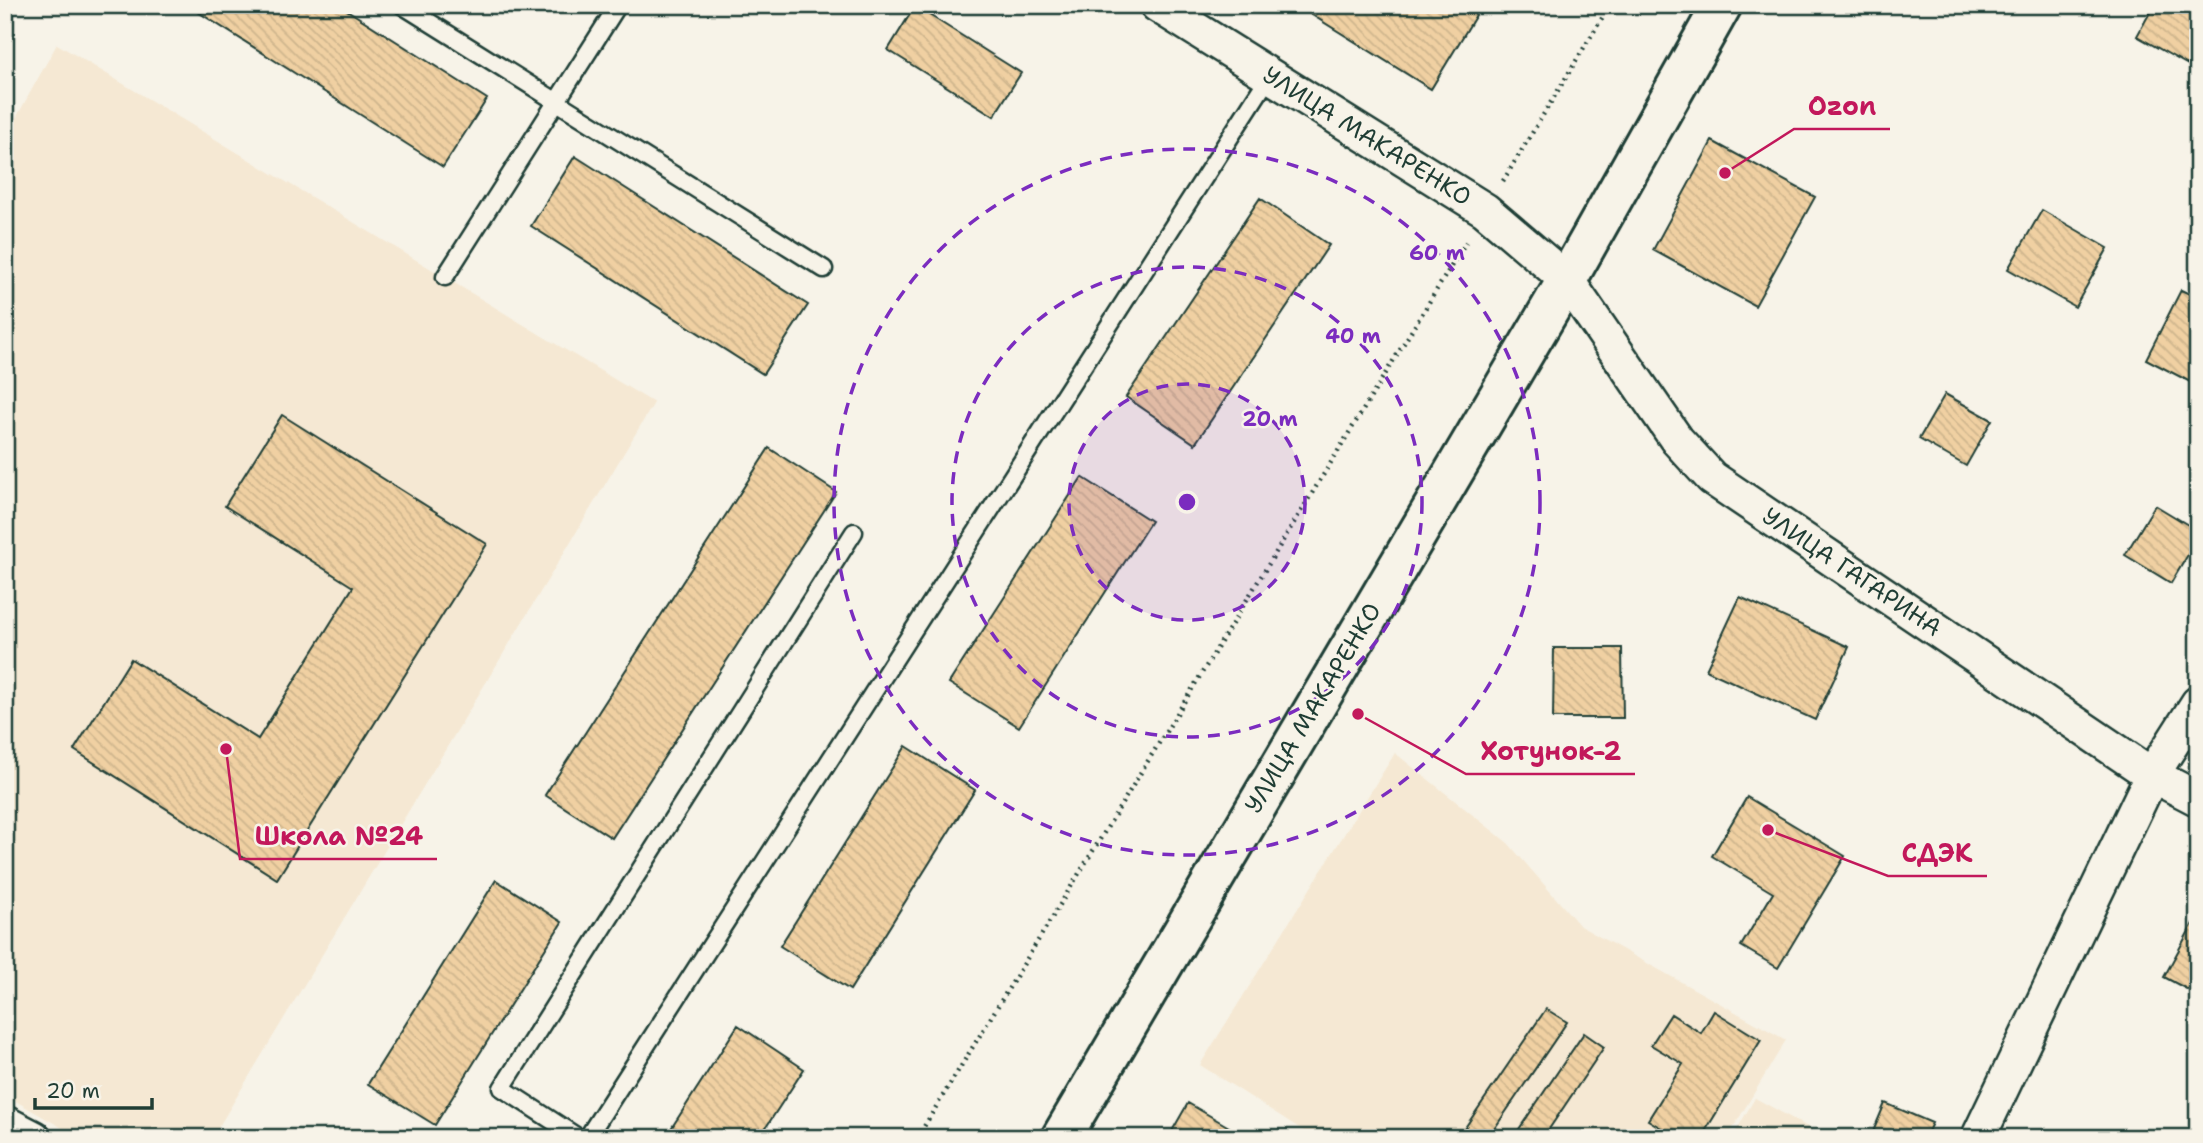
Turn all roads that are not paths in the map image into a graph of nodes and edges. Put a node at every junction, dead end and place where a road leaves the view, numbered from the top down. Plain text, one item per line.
1 (402, 5) edge
2 (618, 5) edge
3 (1157, 5) edge
4 (1722, 5) edge
5 (1270, 75) junction
6 (556, 101) junction
7 (824, 269) dead end
8 (445, 277) dead end
9 (1567, 280) junction
10 (854, 532) dead end
11 (2198, 703) edge
12 (2152, 775) junction
13 (2198, 799) edge
14 (5, 1123) edge
15 (34, 1138) edge
16 (579, 1138) edge
17 (587, 1138) edge
18 (1061, 1138) edge
19 (1978, 1138) edge

1 - 6 lane
2 - 6 lane
3 - 5 street, УЛИЦА МАКАРЕНКО
4 - 9 main road, УЛИЦА МАКАРЕНКО
5 - 9 street, УЛИЦА МАКАРЕНКО
5 - 17 lane
6 - 7 lane
6 - 8 lane
9 - 12 street, УЛИЦА ГАГАРИНА
9 - 18 main road, УЛИЦА МАКАРЕНКО
10 - 16 lane
11 - 12 street
12 - 13 street, УЛИЦА ГАГАРИНА
12 - 19 street
14 - 15 street

